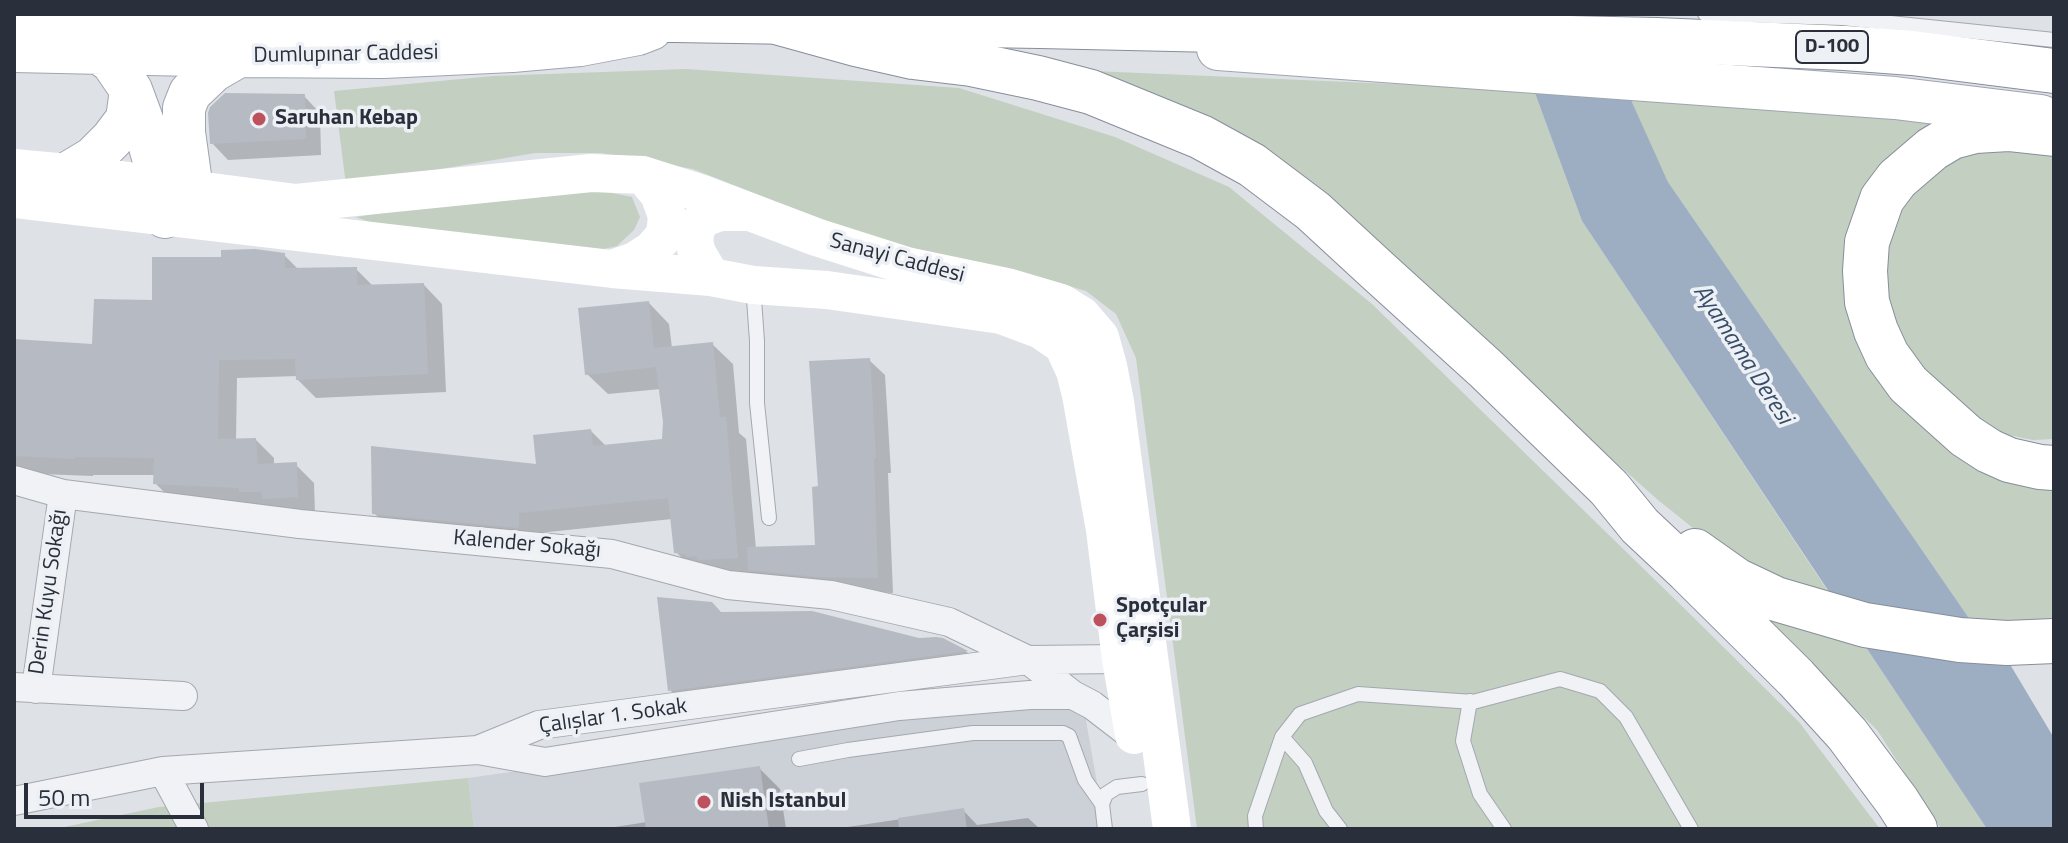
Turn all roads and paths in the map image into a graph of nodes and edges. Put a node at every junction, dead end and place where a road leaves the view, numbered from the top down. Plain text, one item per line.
1 (1705, 14) edge
2 (14, 18) edge
3 (674, 20) junction
4 (780, 23) junction
5 (1040, 26) junction
6 (2054, 40) edge
7 (14, 51) edge
8 (98, 52) junction
9 (239, 56) junction
10 (2054, 71) edge
11 (131, 90) junction
12 (2054, 118) edge
13 (2054, 134) edge
14 (14, 168) edge
15 (68, 173) junction
16 (643, 175) junction
17 (173, 197) junction
18 (14, 199) edge
19 (746, 212) junction
20 (612, 269) junction
21 (711, 277) junction
22 (753, 285) junction
23 (2054, 468) edge
24 (14, 480) edge
25 (1609, 488) junction
26 (63, 494) junction
27 (769, 518) dead end
28 (2054, 641) edge
29 (1121, 659) junction
30 (1028, 660) junction
31 (25, 688) edge
32 (1073, 695) junction
33 (183, 696) dead end
34 (1470, 701) junction
35 (1282, 737) junction
36 (1135, 738) junction
37 (478, 750) junction
38 (799, 759) dead end
39 (163, 771) junction
40 (1142, 784) junction
41 (14, 801) edge
42 (1102, 804) junction
43 (194, 829) edge
44 (1105, 829) edge
45 (1148, 829) edge
46 (1172, 829) edge
47 (1256, 829) edge
48 (1340, 829) edge
49 (1504, 829) edge
50 (1691, 829) edge
51 (1915, 829) edge

1 - 6 lane
2 - 3 highway, D-100
3 - 4 highway, D-100
3 - 9 main road, Dumlupınar Caddesi
4 - 5 highway, D-100
4 - 25 highway
5 - 10 highway, D-100
5 - 12 main road
7 - 8 main road, Dumlupınar Caddesi
8 - 9 main road, Dumlupınar Caddesi
8 - 11 main road
9 - 17 main road
11 - 15 main road
11 - 17 main road
13 - 23 highway
14 - 15 main road
15 - 17 main road
16 - 17 main road, Sanayi Caddesi
16 - 19 main road, Sanayi Caddesi
16 - 20 main road
17 - 18 main road
17 - 20 main road, Sanayi Caddesi
19 - 21 main road
19 - 46 main road, Sanayi Caddesi
20 - 21 main road, Sanayi Caddesi
21 - 22 main road, Sanayi Caddesi
22 - 27 lane
22 - 29 main road, Sanayi Caddesi
24 - 26 street, Kalender Sokağı
25 - 28 highway
25 - 51 highway
26 - 30 street, Kalender Sokağı
26 - 31 street, Derin Kuyu Sokağı
29 - 30 street, Çalışlar 1. Sokak
29 - 36 main road, Sanayi Caddesi
30 - 32 street
30 - 37 street, Çalışlar 1. Sokak
31 - 33 street
32 - 36 street
32 - 37 street
34 - 35 lane
34 - 49 lane
34 - 50 lane
35 - 47 lane
35 - 48 lane
36 - 40 main road, Sanayi Caddesi
37 - 39 street, Çalışlar 1. Sokak
38 - 42 lane
39 - 41 street, Çalışlar 1. Sokak
39 - 43 street
40 - 42 lane
40 - 45 main road, Sanayi Caddesi
42 - 44 lane

